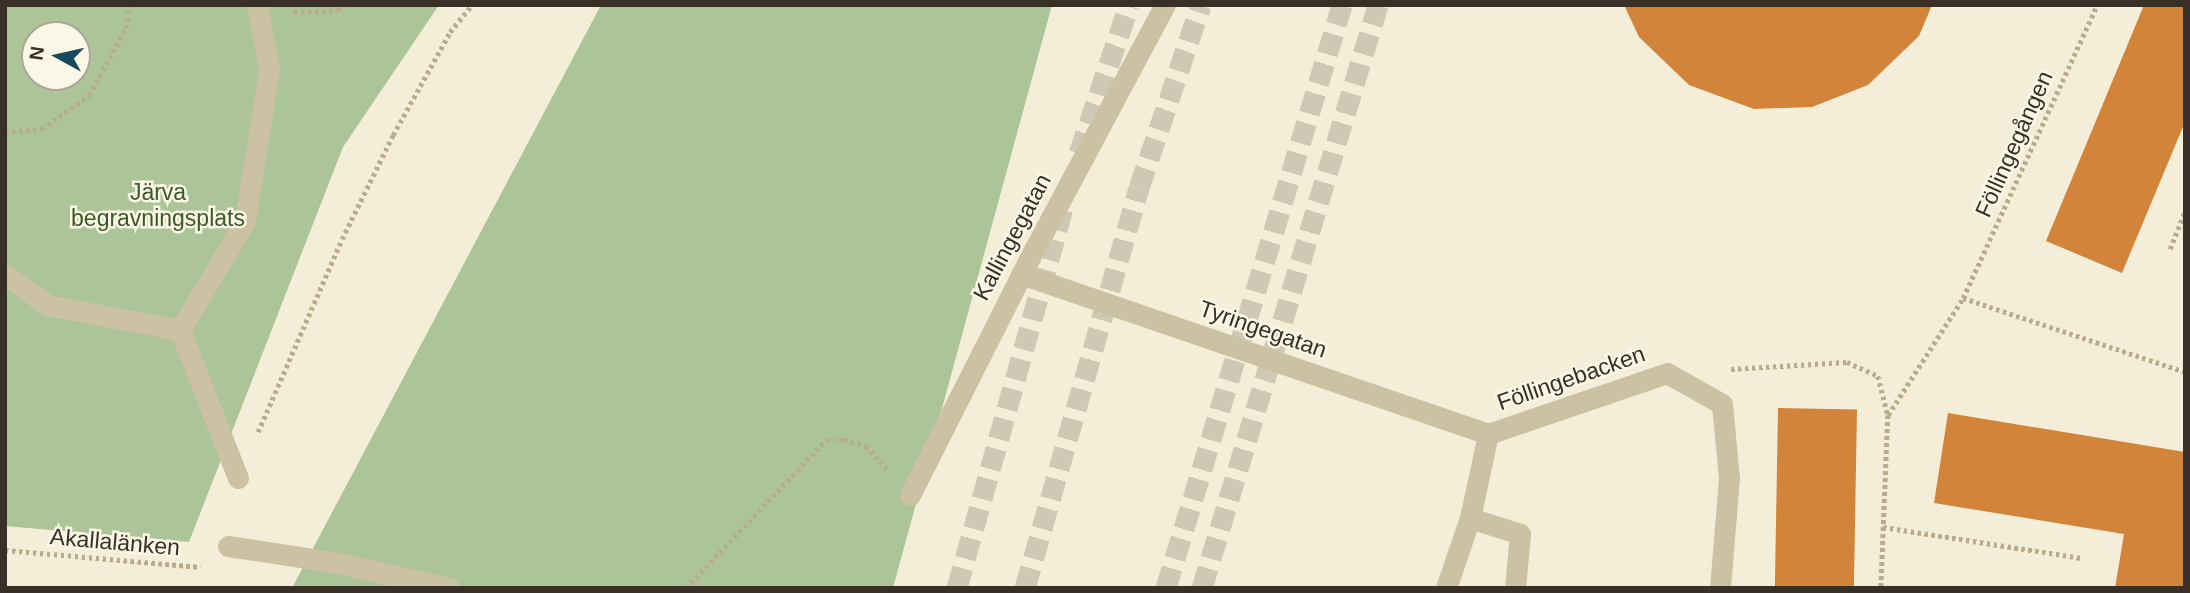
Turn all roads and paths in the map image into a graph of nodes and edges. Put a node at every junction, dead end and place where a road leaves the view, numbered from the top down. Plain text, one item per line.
1 (129, 5) edge
2 (257, 5) edge
3 (345, 5) edge
4 (472, 5) edge
5 (1165, 5) edge
6 (2096, 5) edge
7 (286, 8) dead end
8 (5, 132) edge
9 (2185, 211) edge
10 (2170, 249) dead end
11 (5, 274) edge
12 (1021, 275) junction
13 (1963, 298) junction
14 (180, 330) junction
15 (2185, 372) edge
16 (1667, 373) junction
17 (1888, 415) junction
18 (1488, 434) junction
19 (866, 446) dead end
20 (238, 478) joint
21 (910, 495) dead end
22 (1470, 518) junction
23 (1884, 527) junction
24 (228, 546) dead end
25 (5, 550) edge
26 (2082, 558) dead end
27 (209, 568) dead end
28 (449, 588) edge
29 (686, 588) edge
30 (1446, 588) edge
31 (1515, 588) edge
32 (1720, 588) edge
33 (1881, 588) edge

1 - 8 path
2 - 14 street
3 - 7 path
4 - 20 path
5 - 12 street, Kallingegatan
6 - 13 path, Föllingegången
9 - 10 path
11 - 14 street
12 - 18 street, Tyringegatan
12 - 21 street, Kallingegatan
13 - 15 path
13 - 17 path, Föllingegången
14 - 20 street
16 - 17 path
16 - 18 street, Föllingebacken
16 - 32 street, Föllingebacken
17 - 23 path
18 - 22 street, Föllingebacken
19 - 29 path
22 - 30 street, Föllingebacken
22 - 31 street
23 - 26 path
23 - 33 path
24 - 28 street
25 - 27 path, Akallalänken

